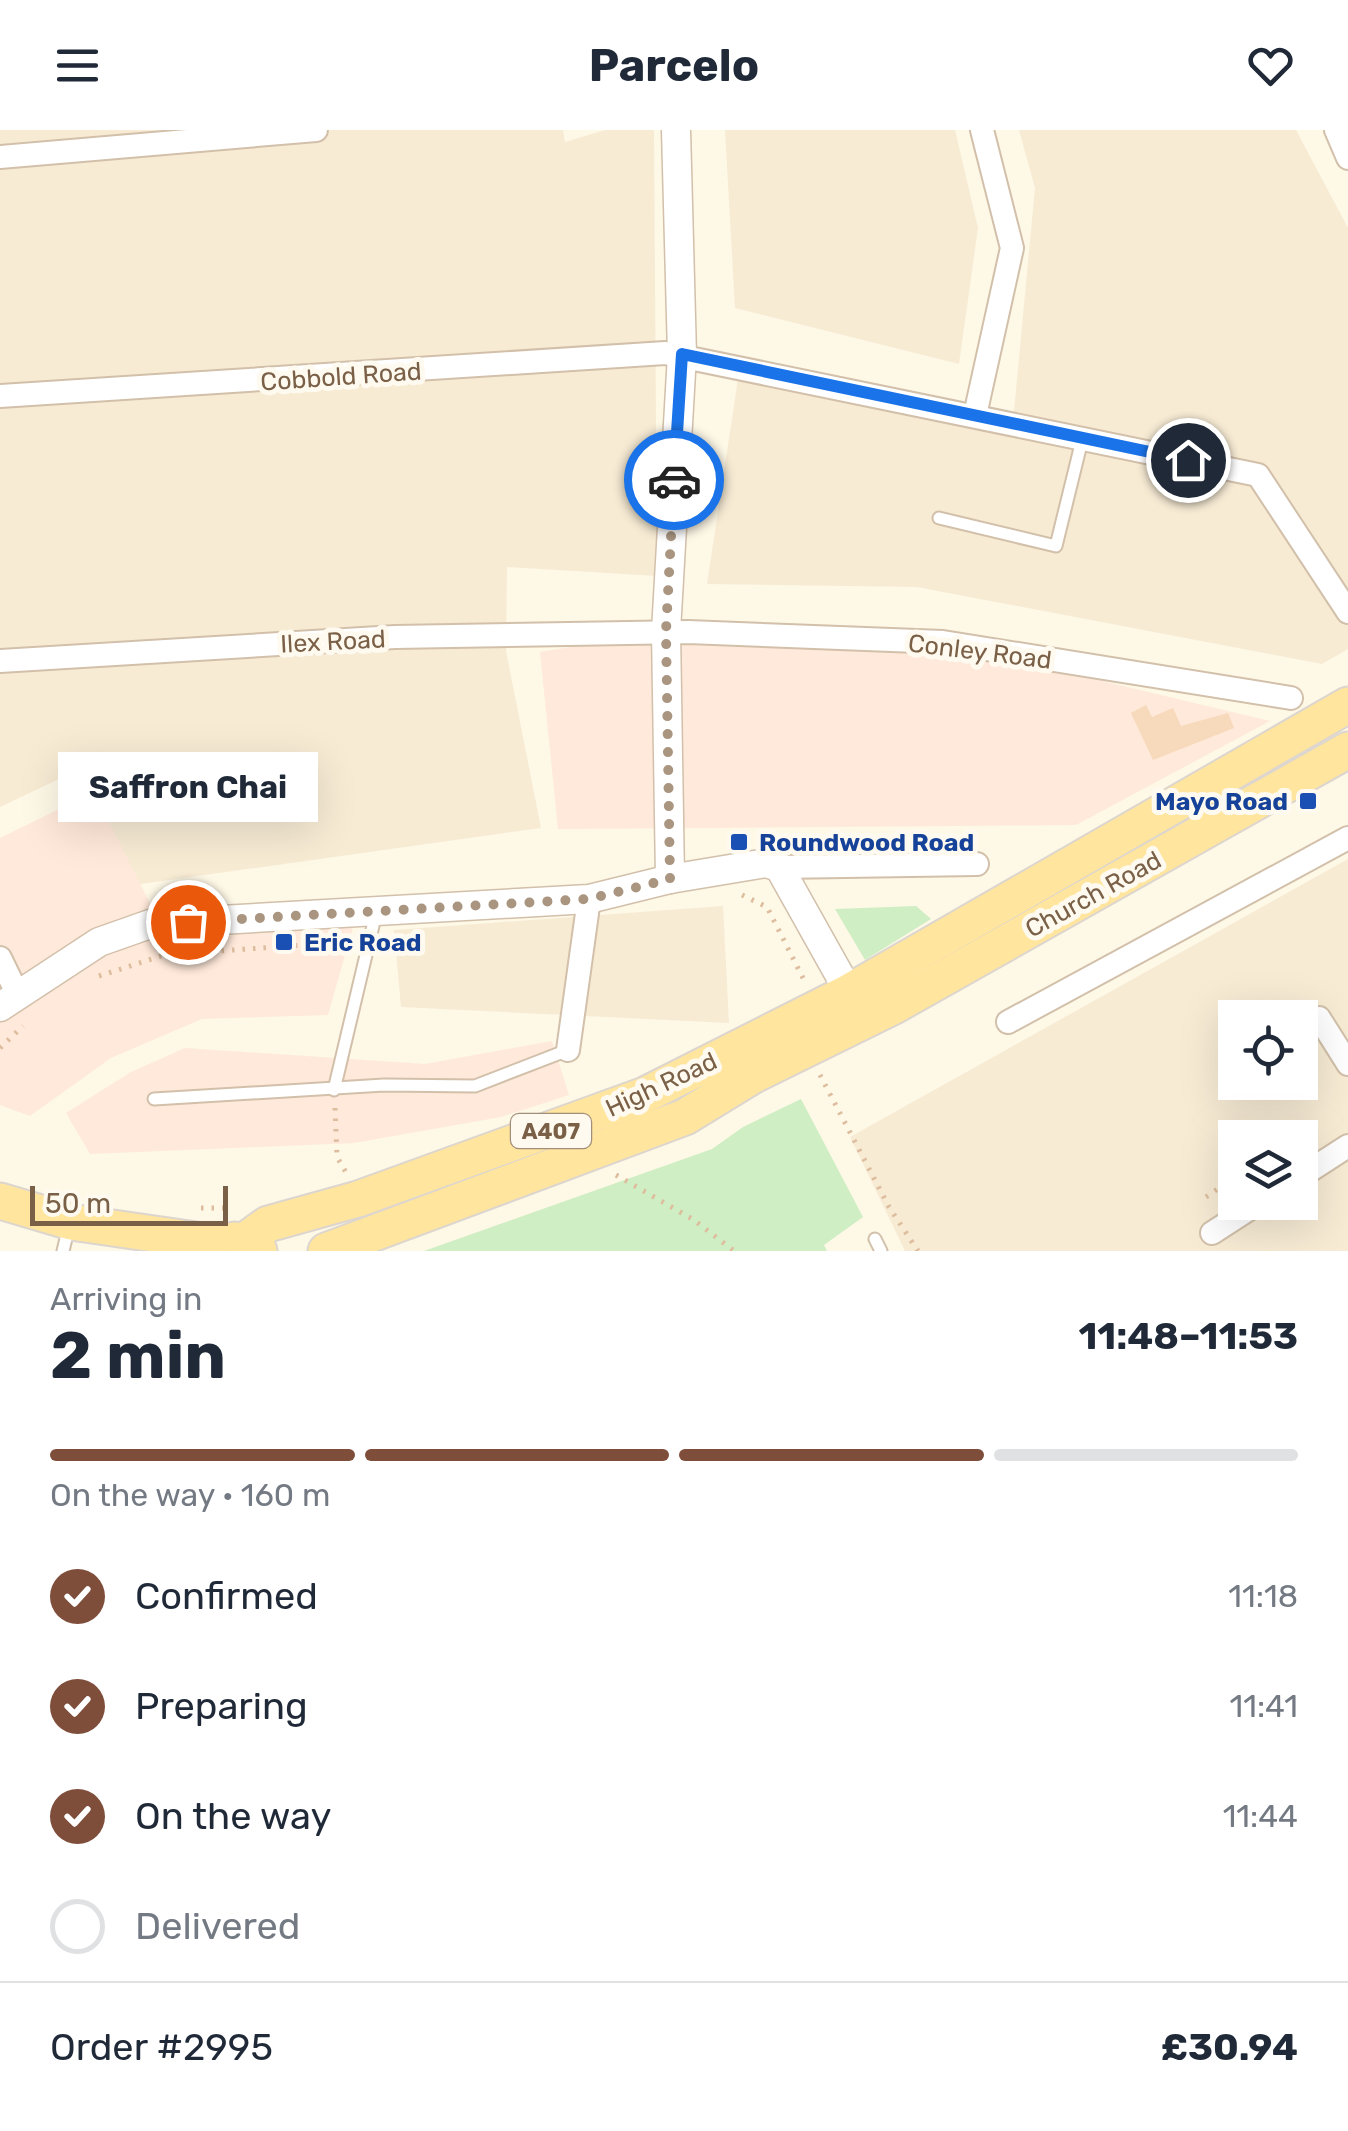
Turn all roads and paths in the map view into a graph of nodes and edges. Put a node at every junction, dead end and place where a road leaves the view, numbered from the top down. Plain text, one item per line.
1 (316, 130) edge
2 (676, 130) edge
3 (982, 130) edge
4 (1336, 130) edge
5 (0, 158) edge
6 (1348, 158) edge
7 (682, 354) junction
8 (0, 396) edge
9 (975, 415) junction
10 (1083, 436) junction
11 (940, 518) dead end
12 (1348, 612) edge
13 (666, 631) junction
14 (0, 661) edge
15 (1291, 698) dead end
16 (1348, 705) edge
17 (1348, 750) edge
18 (1348, 838) edge
19 (977, 864) dead end
20 (779, 867) junction
21 (670, 879) junction
22 (723, 898) dead end
23 (589, 899) junction
24 (376, 909) junction
25 (352, 942) dead end
26 (0, 958) edge
27 (806, 982) dead end
28 (84, 986) dead end
29 (8, 1000) edge
30 (857, 1006) junction
31 (1319, 1018) dead end
32 (1008, 1022) dead end
33 (24, 1025) dead end
34 (0, 1048) edge
35 (568, 1050) joint
36 (1348, 1064) edge
37 (815, 1066) dead end
38 (334, 1090) junction
39 (154, 1100) dead end
40 (1348, 1146) edge
41 (1318, 1165) edge
42 (614, 1174) dead end
43 (352, 1183) dead end
44 (1218, 1188) edge
45 (1206, 1196) dead end
46 (0, 1201) edge
47 (0, 1217) edge
48 (1232, 1220) edge
49 (1212, 1233) dead end
50 (66, 1237) edge
51 (874, 1239) dead end
52 (231, 1247) edge
53 (107, 1251) edge
54 (326, 1251) edge
55 (734, 1251) edge
56 (882, 1251) edge
57 (918, 1251) edge

1 - 5 street
2 - 7 street
3 - 9 street
4 - 6 street
7 - 8 street, Cobbold Road
7 - 9 street, Cobbold Road
7 - 13 street
9 - 10 street, Cobbold Road
10 - 11 lane
10 - 12 street, Cobbold Road
13 - 14 street, Ilex Road
13 - 15 street, Conley Road
13 - 21 street
16 - 30 main road, Church Road / A407
17 - 30 main road, Church Road / A407
18 - 32 street
19 - 20 street
20 - 21 street
20 - 30 street
21 - 23 street
22 - 27 path
23 - 24 street
23 - 35 street
24 - 29 street
24 - 38 lane
25 - 28 path
26 - 29 street
30 - 52 main road, High Road / A407
30 - 54 main road, High Road / A407
31 - 36 street
33 - 34 path
35 - 38 lane
37 - 57 path
38 - 39 lane
38 - 43 path
40 - 41 street
42 - 55 path
44 - 45 path
46 - 50 main road, High Road / A407
47 - 50 main road, High Road / A407
48 - 49 street
50 - 52 main road, High Road / A407
50 - 53 main road, High Road / A407
51 - 56 lane

